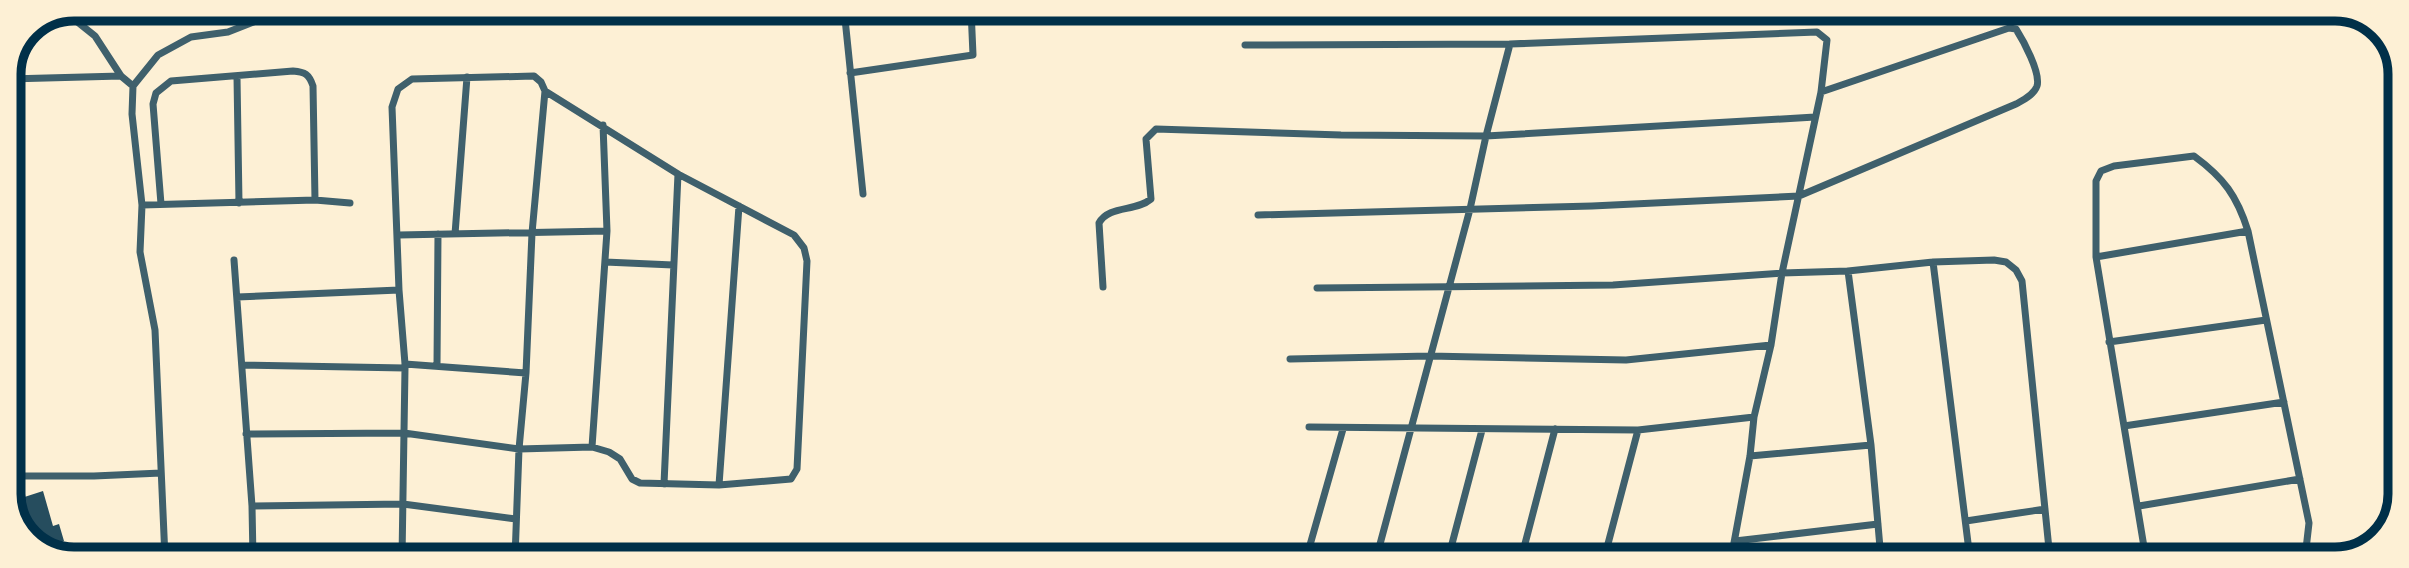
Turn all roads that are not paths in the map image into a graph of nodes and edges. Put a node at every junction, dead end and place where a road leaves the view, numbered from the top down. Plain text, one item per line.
1 (76, 21) edge
2 (256, 21) edge
3 (845, 21) edge
4 (971, 21) edge
5 (1510, 44) junction
6 (1245, 45) dead end
7 (850, 73) junction
8 (121, 76) junction
9 (237, 76) junction
10 (467, 77) junction
11 (21, 79) edge
12 (133, 86) junction
13 (545, 90) junction
14 (1821, 92) junction
15 (1815, 117) junction
16 (603, 125) junction
17 (1486, 136) junction
18 (678, 174) junction
19 (863, 194) dead end
20 (1798, 196) junction
21 (315, 201) junction
22 (239, 203) junction
23 (350, 203) dead end
24 (161, 204) junction
25 (142, 205) junction
26 (739, 206) junction
27 (1470, 209) junction
28 (1258, 215) dead end
29 (607, 231) junction
30 (2248, 231) junction
31 (532, 233) junction
32 (438, 234) junction
33 (455, 234) junction
34 (399, 235) junction
35 (2096, 257) junction
36 (234, 260) dead end
37 (605, 262) junction
38 (1933, 262) junction
39 (673, 265) junction
40 (1848, 271) junction
41 (1782, 273) junction
42 (1448, 285) junction
43 (1103, 287) dead end
44 (1317, 288) dead end
45 (399, 290) junction
46 (237, 297) junction
47 (2266, 320) junction
48 (2109, 342) junction
49 (1771, 345) junction
50 (1429, 356) junction
51 (1290, 359) dead end
52 (242, 365) junction
53 (405, 365) junction
54 (437, 366) junction
55 (526, 373) junction
56 (2284, 402) junction
57 (1754, 417) junction
58 (2124, 426) junction
59 (1309, 427) dead end
60 (1410, 427) junction
61 (1343, 429) junction
62 (1555, 429) junction
63 (1482, 430) junction
64 (1638, 430) junction
65 (404, 433) junction
66 (246, 434) junction
67 (1871, 444) junction
68 (592, 447) junction
69 (519, 449) junction
70 (1750, 456) junction
71 (161, 473) junction
72 (21, 476) edge
73 (2300, 479) junction
74 (664, 484) junction
75 (719, 485) junction
76 (403, 504) junction
77 (251, 506) junction
78 (2139, 506) junction
79 (2045, 509) junction
80 (516, 519) junction
81 (1966, 521) junction
82 (1878, 524) junction
83 (1735, 541) junction
84 (164, 547) edge
85 (253, 547) edge
86 (402, 547) edge
87 (515, 547) edge
88 (1309, 547) edge
89 (1379, 547) edge
90 (1451, 547) edge
91 (1524, 547) edge
92 (1607, 547) edge
93 (1734, 547) edge
94 (1880, 547) edge
95 (1969, 547) edge
96 (2049, 547) edge
97 (2144, 547) edge
98 (2306, 547) edge

1 - 8 street
2 - 12 street
3 - 7 street
4 - 7 street
5 - 6 street
5 - 14 street
5 - 17 street
7 - 19 street
8 - 11 street
8 - 12 street
9 - 21 street
9 - 22 street
9 - 24 street
10 - 13 street
10 - 33 street
10 - 34 street
12 - 25 street
13 - 16 street
13 - 31 street
14 - 15 street
14 - 20 street
15 - 17 street
15 - 20 street
16 - 18 street
16 - 29 street
17 - 27 street
17 - 43 street
18 - 26 street
18 - 39 street
20 - 27 street
20 - 41 street
21 - 22 street
21 - 23 street
22 - 24 street
24 - 25 street
25 - 71 street
26 - 75 street
26 - 75 street
27 - 28 street
27 - 42 street
29 - 31 street
29 - 37 street
30 - 35 street
30 - 35 street
30 - 47 street
31 - 33 street
31 - 55 street
32 - 33 street
32 - 34 street
32 - 54 street
34 - 45 street
35 - 48 street
36 - 46 street
37 - 39 street
37 - 68 street
38 - 40 street
38 - 79 street
38 - 81 street
39 - 74 street
40 - 41 street
40 - 67 street
41 - 42 street
41 - 49 street
42 - 44 street
42 - 50 street
45 - 46 street
45 - 53 street
46 - 52 street
47 - 48 street
47 - 56 street
48 - 58 street
49 - 50 street
49 - 57 street
50 - 51 street
50 - 60 street
52 - 53 street
52 - 66 street
53 - 54 street
53 - 65 street
54 - 55 street
55 - 69 street
56 - 58 street
56 - 73 street
57 - 64 street
57 - 70 street
58 - 78 street
59 - 61 street
60 - 61 street
60 - 63 street
60 - 89 street
61 - 88 street
62 - 63 street
62 - 64 street
62 - 91 street
63 - 90 street
64 - 92 street
65 - 66 street
65 - 69 street
65 - 76 street
66 - 77 street
67 - 70 street
67 - 82 street
68 - 69 street
68 - 74 street
69 - 80 street
70 - 83 street
71 - 72 street
71 - 84 street
73 - 78 street
73 - 98 street
74 - 75 street
76 - 77 street
76 - 80 street
76 - 86 street
77 - 85 street
78 - 97 street
79 - 81 street
79 - 96 street
80 - 87 street
81 - 95 street
82 - 83 street
82 - 94 street
83 - 93 street

